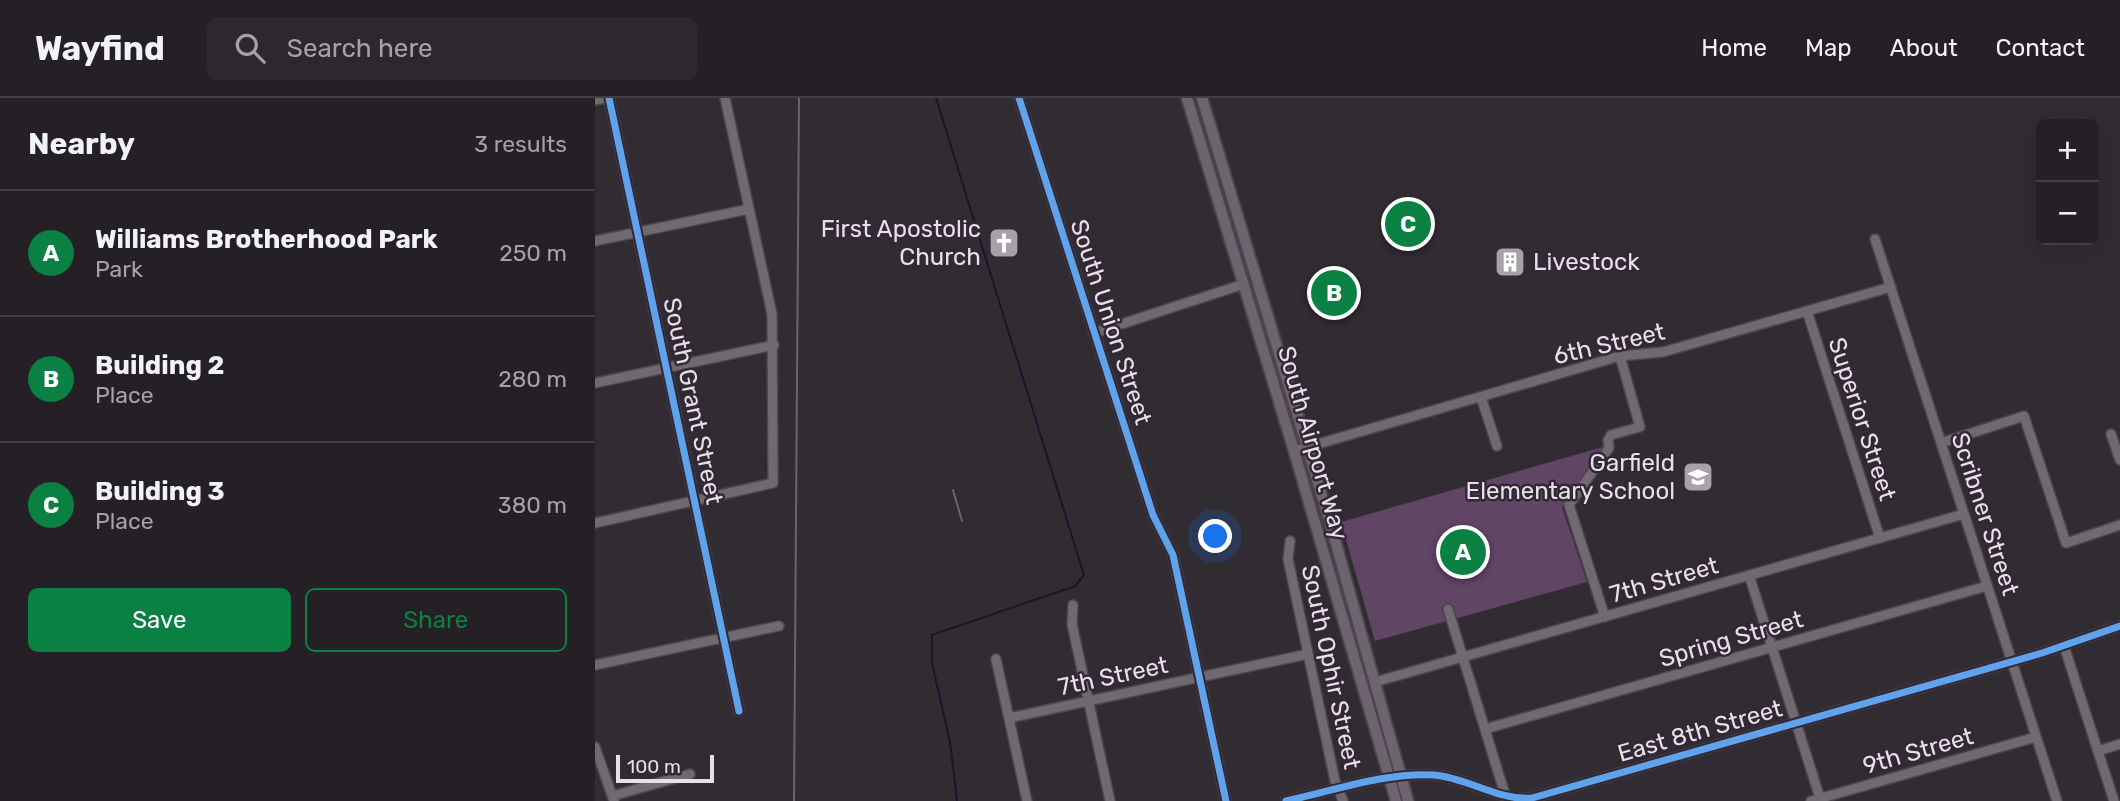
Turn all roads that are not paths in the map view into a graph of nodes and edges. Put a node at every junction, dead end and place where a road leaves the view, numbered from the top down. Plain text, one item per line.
1 (607, 98) edge
2 (725, 98) edge
3 (1019, 98) edge
4 (1187, 98) edge
5 (1202, 98) edge
6 (595, 100) edge
7 (749, 209) junction
8 (637, 233) junction
9 (1875, 239) dead end
10 (595, 242) edge
11 (1244, 284) junction
12 (1891, 287) junction
13 (1807, 311) junction
14 (1094, 333) junction
15 (774, 345) junction
16 (1621, 356) junction
17 (666, 368) junction
18 (595, 383) edge
19 (1481, 397) junction
20 (2112, 434) dead end
21 (1941, 443) junction
22 (1497, 446) dead end
23 (1307, 447) junction
24 (1294, 451) junction
25 (2120, 460) edge
26 (695, 501) junction
27 (1964, 514) junction
28 (595, 523) edge
29 (2120, 525) edge
30 (1880, 538) junction
31 (1290, 541) dead end
32 (1749, 576) junction
33 (1987, 586) junction
34 (1073, 605) dead end
35 (1448, 609) dead end
36 (1605, 617) junction
37 (779, 626) dead end
38 (2120, 626) edge
39 (725, 637) junction
40 (2064, 646) junction
41 (1772, 648) junction
42 (1308, 654) junction
43 (1462, 657) junction
44 (996, 659) dead end
45 (2012, 662) junction
46 (595, 665) edge
47 (1199, 677) junction
48 (1375, 682) junction
49 (1088, 701) junction
50 (739, 711) dead end
51 (1009, 718) junction
52 (1796, 724) junction
53 (1485, 729) junction
54 (2036, 737) junction
55 (2120, 744) edge
56 (595, 747) edge
57 (2098, 751) junction
58 (599, 773) edge
59 (689, 774) dead end
60 (1401, 778) junction
61 (1389, 779) junction
62 (1339, 790) junction
63 (613, 799) edge
64 (1507, 800) edge
65 (1817, 800) edge
66 (1027, 801) edge
67 (1109, 801) edge
68 (1226, 801) edge
69 (1286, 801) edge
70 (1342, 801) edge
71 (1396, 801) edge
72 (1408, 801) edge
73 (2057, 801) edge
74 (2114, 801) edge

1 - 6 street
1 - 8 street, South Grant Street
2 - 7 street
3 - 14 street, South Union Street
4 - 11 main road, South Airport Way
5 - 23 main road, South Airport Way
7 - 8 street
7 - 15 street
8 - 10 street
8 - 17 street, South Grant Street
9 - 12 street, Scribner Street
11 - 14 street
11 - 24 main road, South Airport Way
12 - 13 street, 6th Street
12 - 21 street, Scribner Street
13 - 16 street, 6th Street
13 - 30 street, Superior Street
14 - 47 street, South Union Street
15 - 17 street
15 - 26 street
16 - 19 street, 6th Street
16 - 36 street
17 - 18 street
17 - 26 street, South Grant Street
19 - 22 street
19 - 23 street, 6th Street
20 - 25 street
21 - 27 street, Scribner Street
21 - 29 street
23 - 24 street, 6th Street
23 - 48 main road, South Airport Way
24 - 61 main road, South Airport Way
26 - 28 street
26 - 39 street, South Grant Street
27 - 30 street, 7th Street
27 - 33 street, Scribner Street
30 - 32 street, 7th Street
31 - 42 street, South Ophir Street
32 - 36 street, 7th Street
32 - 41 street
33 - 41 street, Spring Street
33 - 45 street, Scribner Street
34 - 49 street
35 - 43 street
36 - 43 street, 7th Street
37 - 39 street
38 - 40 street, East 8th Street
39 - 46 street
39 - 50 street, South Grant Street
40 - 45 street, East 8th Street
40 - 57 street
41 - 52 street
41 - 53 street, Spring Street
42 - 47 street, 7th Street
42 - 62 street, South Ophir Street
43 - 48 street, 7th Street
43 - 53 street
44 - 51 street
45 - 52 street, East 8th Street
45 - 54 street, Scribner Street
47 - 49 street, 7th Street
47 - 68 street, South Union Street
48 - 60 main road, South Airport Way
49 - 51 street, 7th Street
49 - 67 street
51 - 66 street
52 - 64 street, East 8th Street
52 - 65 street
53 - 64 street
54 - 65 street, 9th Street
54 - 73 street, Scribner Street
55 - 57 street
56 - 58 street
57 - 74 street
58 - 63 street
59 - 63 street
60 - 61 street, East 8th Street
60 - 64 street, East 8th Street
60 - 72 main road, South Airport Way
61 - 62 street, East 8th Street
61 - 71 main road, South Airport Way
62 - 69 street, East 8th Street
62 - 70 street, South Ophir Street

